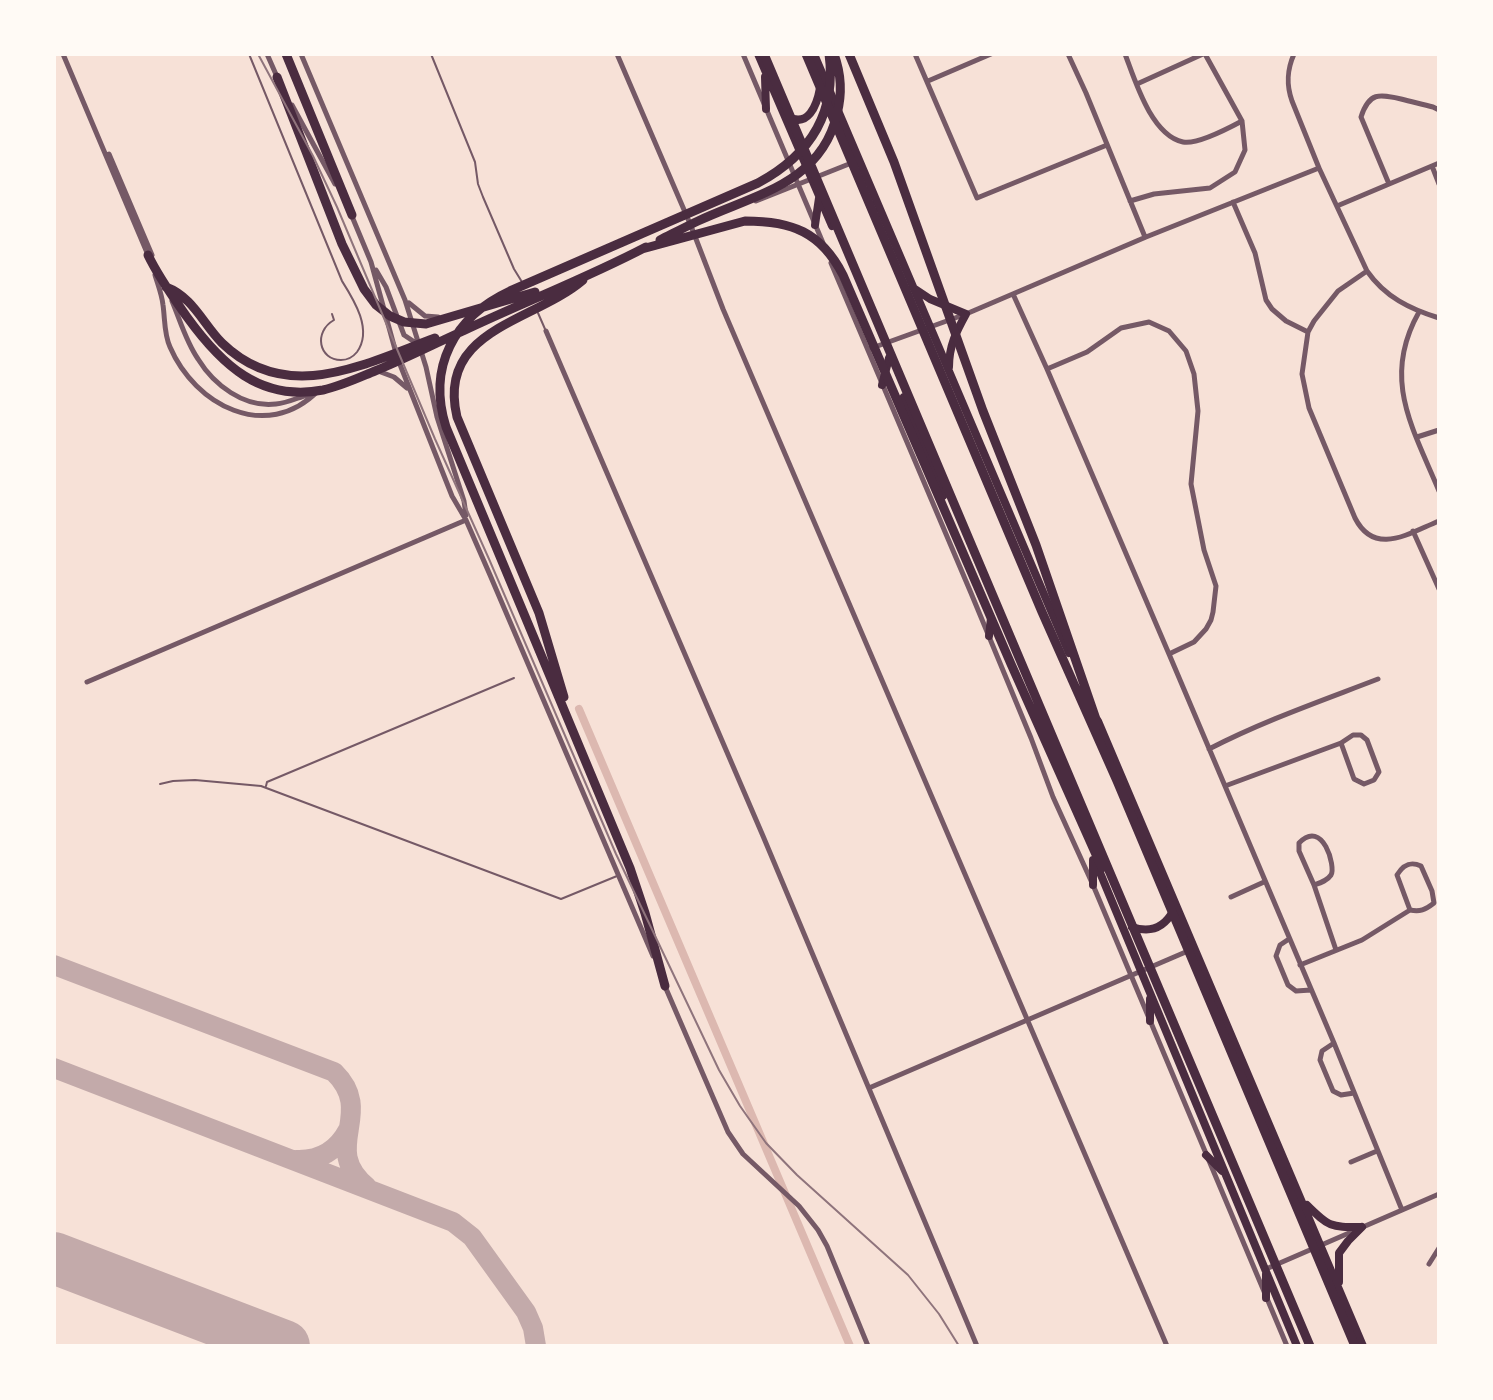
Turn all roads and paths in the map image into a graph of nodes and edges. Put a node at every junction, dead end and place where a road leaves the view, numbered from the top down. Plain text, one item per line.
1 (65, 54) edge
2 (249, 54) edge
3 (267, 54) edge
4 (286, 54) edge
5 (301, 54) edge
6 (431, 54) edge
7 (617, 54) edge
8 (743, 54) edge
9 (758, 54) edge
10 (764, 54) edge
11 (806, 54) edge
12 (814, 54) edge
13 (832, 54) edge
14 (849, 54) edge
15 (915, 54) edge
16 (991, 54) edge
17 (1068, 54) edge
18 (1125, 54) edge
19 (1204, 54) edge
20 (1294, 54) edge
21 (765, 73) junction
22 (822, 73) junction
23 (277, 77) junction
24 (928, 81) junction
25 (1137, 84) junction
26 (779, 106) junction
27 (766, 109) junction
28 (1439, 110) edge
29 (1242, 121) junction
30 (1107, 145) junction
31 (859, 160) junction
32 (1439, 163) edge
33 (1432, 166) junction
34 (1319, 168) junction
35 (811, 180) junction
36 (1389, 184) junction
37 (1439, 184) edge
38 (798, 185) junction
39 (819, 198) junction
40 (1130, 201) junction
41 (1233, 202) junction
42 (1337, 206) junction
43 (352, 215) junction
44 (815, 225) junction
45 (691, 226) junction
46 (1146, 237) junction
47 (642, 249) junction
48 (148, 255) junction
49 (371, 262) junction
50 (1367, 271) junction
51 (591, 273) junction
52 (911, 286) junction
53 (166, 287) junction
54 (1013, 294) junction
55 (531, 297) junction
56 (405, 300) junction
57 (1419, 312) junction
58 (332, 314) dead end
59 (966, 314) junction
60 (491, 316) junction
61 (1439, 318) edge
62 (929, 328) junction
63 (546, 331) joint
64 (1308, 332) junction
65 (884, 345) junction
66 (420, 346) junction
67 (867, 349) junction
68 (397, 357) junction
69 (889, 358) junction
70 (1047, 369) junction
71 (363, 372) junction
72 (948, 373) junction
73 (882, 385) junction
74 (319, 390) junction
75 (410, 391) junction
76 (1439, 430) edge
77 (1417, 437) junction
78 (1439, 491) edge
79 (931, 498) junction
80 (949, 512) junction
81 (466, 520) junction
82 (1439, 521) edge
83 (1413, 531) junction
84 (1439, 589) edge
85 (992, 613) junction
86 (989, 636) junction
87 (1169, 654) junction
88 (514, 678) dead end
89 (1378, 679) dead end
90 (87, 682) dead end
91 (570, 724) junction
92 (1341, 743) junction
93 (1209, 749) junction
94 (1117, 781) junction
95 (160, 784) dead end
96 (1225, 786) junction
97 (266, 787) junction
98 (1093, 855) junction
99 (618, 876) junction
100 (1264, 882) junction
101 (1093, 885) junction
102 (1314, 885) junction
103 (1231, 897) dead end
104 (1175, 899) junction
105 (1115, 909) junction
106 (1410, 910) junction
107 (1289, 939) junction
108 (1195, 948) junction
109 (1336, 950) junction
110 (1300, 965) junction
111 (1141, 971) junction
112 (1131, 975) junction
113 (665, 986) junction
114 (1311, 990) junction
115 (1150, 994) junction
116 (1028, 1020) junction
117 (1150, 1021) junction
118 (1334, 1043) junction
119 (869, 1088) junction
120 (1354, 1093) junction
121 (1208, 1105) junction
122 (1377, 1151) junction
123 (1206, 1155) junction
124 (1351, 1162) dead end
125 (1227, 1177) junction
126 (1439, 1194) edge
127 (1303, 1201) junction
128 (1402, 1210) junction
129 (1362, 1227) junction
130 (1321, 1245) junction
131 (1439, 1248) edge
132 (1429, 1264) dead end
133 (1266, 1269) junction
134 (1339, 1287) junction
135 (1266, 1298) junction
136 (868, 1346) edge
137 (977, 1346) edge
138 (1167, 1346) edge
139 (1287, 1346) edge
140 (1297, 1346) edge
141 (1310, 1346) edge
142 (1355, 1346) edge
143 (1363, 1346) edge

1 - 48 street
1 - 53 street
2 - 58 lane
3 - 23 street
4 - 43 highway
5 - 56 street
6 - 55 lane
7 - 45 street
8 - 27 street
9 - 21 main road
10 - 121 highway
11 - 94 highway
12 - 22 main road
13 - 47 highway
13 - 91 highway
14 - 94 highway
15 - 24 street
16 - 24 street
17 - 30 street
18 - 25 street
19 - 25 street
19 - 29 street
20 - 34 street
21 - 26 main road
21 - 27 main road
22 - 26 main road
22 - 31 main road
23 - 43 street
23 - 51 highway
24 - 30 street
25 - 29 street
26 - 35 main road
27 - 38 street
28 - 36 street
29 - 40 street
30 - 40 street
31 - 35 street
31 - 52 main road
32 - 33 street
33 - 36 street
33 - 37 street
34 - 41 street
34 - 42 street
35 - 38 street
35 - 39 main road
36 - 42 street
38 - 44 street
38 - 45 street
39 - 44 main road
39 - 65 main road
40 - 46 street
41 - 46 street
41 - 64 street
42 - 50 street
43 - 49 street
44 - 67 street
45 - 55 street
45 - 116 street
46 - 54 street
47 - 51 highway
47 - 121 highway
48 - 60 highway
48 - 74 street
49 - 66 street
49 - 68 street
50 - 57 street
50 - 64 street
51 - 60 highway
51 - 91 highway
52 - 59 main road
52 - 62 main road
53 - 60 highway
53 - 74 street
54 - 59 street
54 - 70 street
55 - 60 street
55 - 63 lane
56 - 60 street
56 - 66 street
57 - 61 street
57 - 77 street
59 - 62 street
59 - 72 main road
60 - 66 street
62 - 65 street
62 - 72 main road
63 - 119 street
64 - 83 street
65 - 67 street
65 - 69 main road
66 - 68 street
66 - 81 street
67 - 73 street
68 - 71 street
68 - 75 street
69 - 73 main road
69 - 80 main road
70 - 87 street
70 - 87 street
71 - 74 street
71 - 75 street
72 - 104 main road
73 - 79 street
75 - 81 street
76 - 77 street
77 - 78 street
79 - 80 main road
79 - 86 street
80 - 85 main road
81 - 90 street
81 - 99 street
82 - 83 street
83 - 84 street
85 - 86 main road
85 - 98 main road
86 - 101 street
87 - 93 street
88 - 97 lane
89 - 93 street
91 - 113 highway
92 - 92 street
92 - 96 street
93 - 96 street
94 - 142 highway
95 - 97 lane
96 - 100 street
97 - 99 lane
98 - 101 main road
98 - 105 main road
99 - 113 street
100 - 103 street
100 - 107 street
101 - 112 street
102 - 102 street
102 - 109 street
104 - 105 main road
104 - 108 main road
105 - 111 main road
106 - 106 street
106 - 109 street
107 - 110 street
107 - 114 street
108 - 111 street
108 - 127 main road
109 - 110 street
110 - 114 street
111 - 112 street
111 - 115 main road
112 - 116 street
112 - 117 street
113 - 136 street
114 - 118 street
115 - 117 main road
115 - 125 main road
116 - 119 street
116 - 138 street
117 - 123 street
118 - 120 street
118 - 120 street
119 - 137 street
120 - 122 street
121 - 141 highway
122 - 124 street
122 - 128 street
123 - 125 main road
123 - 135 street
125 - 133 main road
126 - 128 street
127 - 129 main road
127 - 130 main road
128 - 129 street
129 - 130 street
129 - 134 main road
130 - 133 street
130 - 134 main road
131 - 132 street
133 - 135 main road
133 - 140 main road
134 - 143 main road
135 - 139 street

